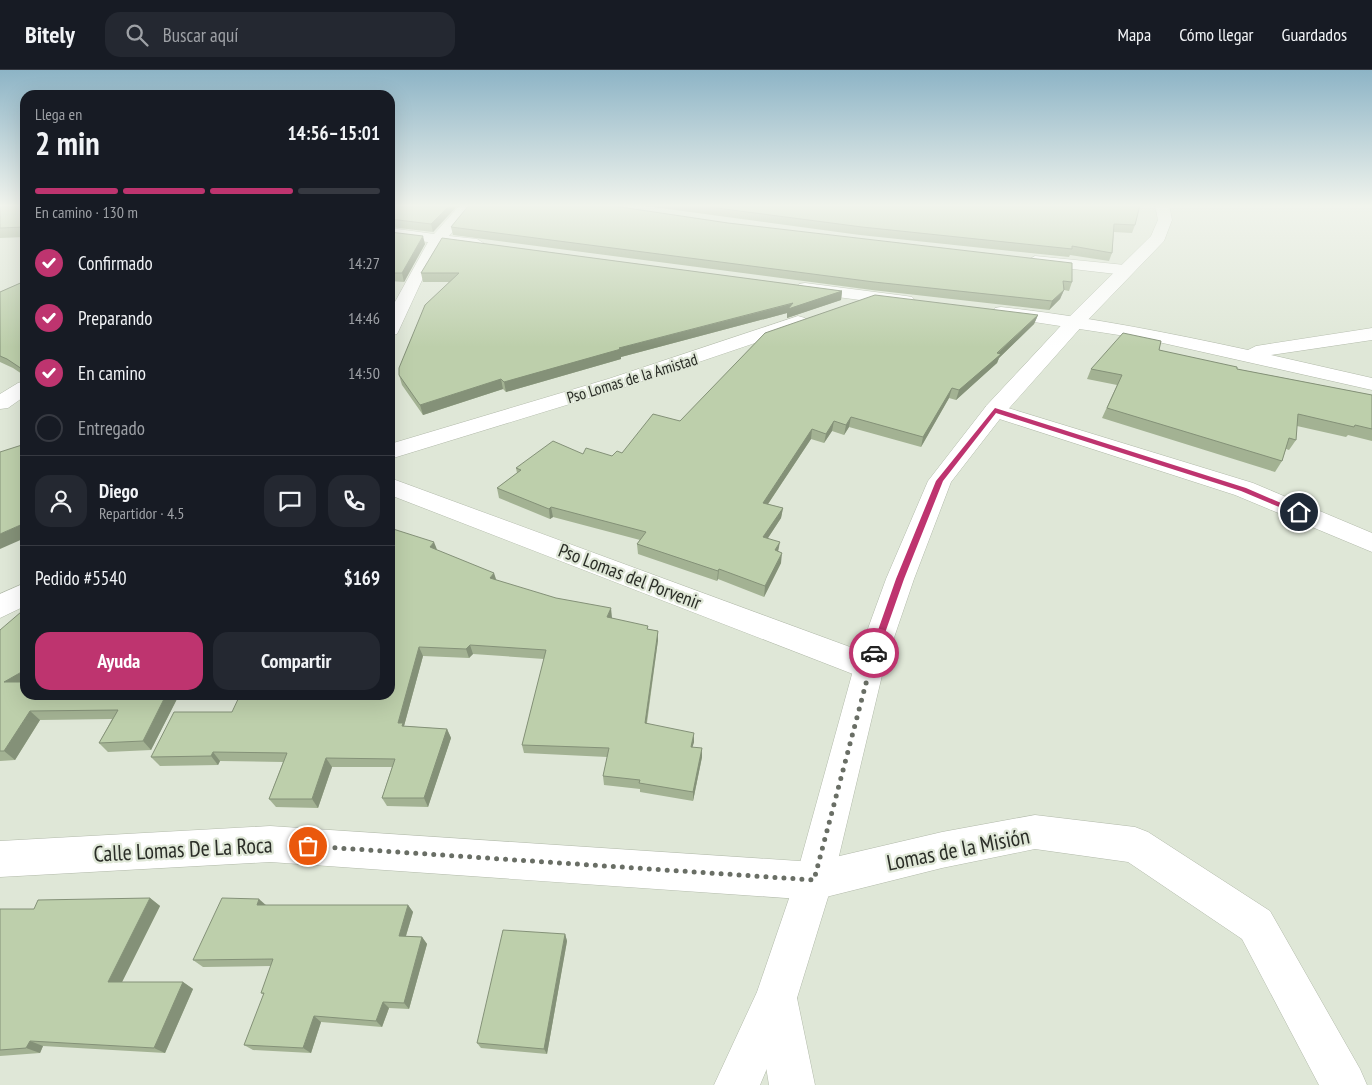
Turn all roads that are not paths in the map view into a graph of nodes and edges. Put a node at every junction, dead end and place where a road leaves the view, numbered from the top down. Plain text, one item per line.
1 (430, 252) edge
2 (1145, 252) edge
3 (1022, 260) edge
4 (1125, 270) junction
5 (785, 285) edge
6 (872, 297) junction
7 (921, 303) edge
8 (988, 311) edge
9 (395, 320) edge
10 (1076, 321) junction
11 (1372, 334) edge
12 (1237, 355) junction
13 (1372, 384) edge
14 (995, 410) junction
15 (395, 450) edge
16 (395, 488) edge
17 (1372, 543) edge
18 (20, 596) edge
19 (0, 607) edge
20 (869, 667) junction
21 (0, 859) edge
22 (814, 880) junction
23 (776, 998) junction
24 (737, 1085) edge
25 (792, 1085) edge
26 (1344, 1085) edge

1 - 9 street
2 - 4 street
3 - 4 street
4 - 10 street
5 - 6 street
6 - 7 street
6 - 15 street, Pso Lomas de la Amistad
8 - 10 street
10 - 12 street
10 - 14 street
11 - 12 street
12 - 13 street
14 - 17 street
14 - 20 street
16 - 20 street, Pso Lomas del Porvenir
18 - 19 street
20 - 22 street
21 - 22 street, Calle Lomas De La Roca
22 - 23 street
22 - 26 street, Lomas de la Misión
23 - 24 street
23 - 25 street

